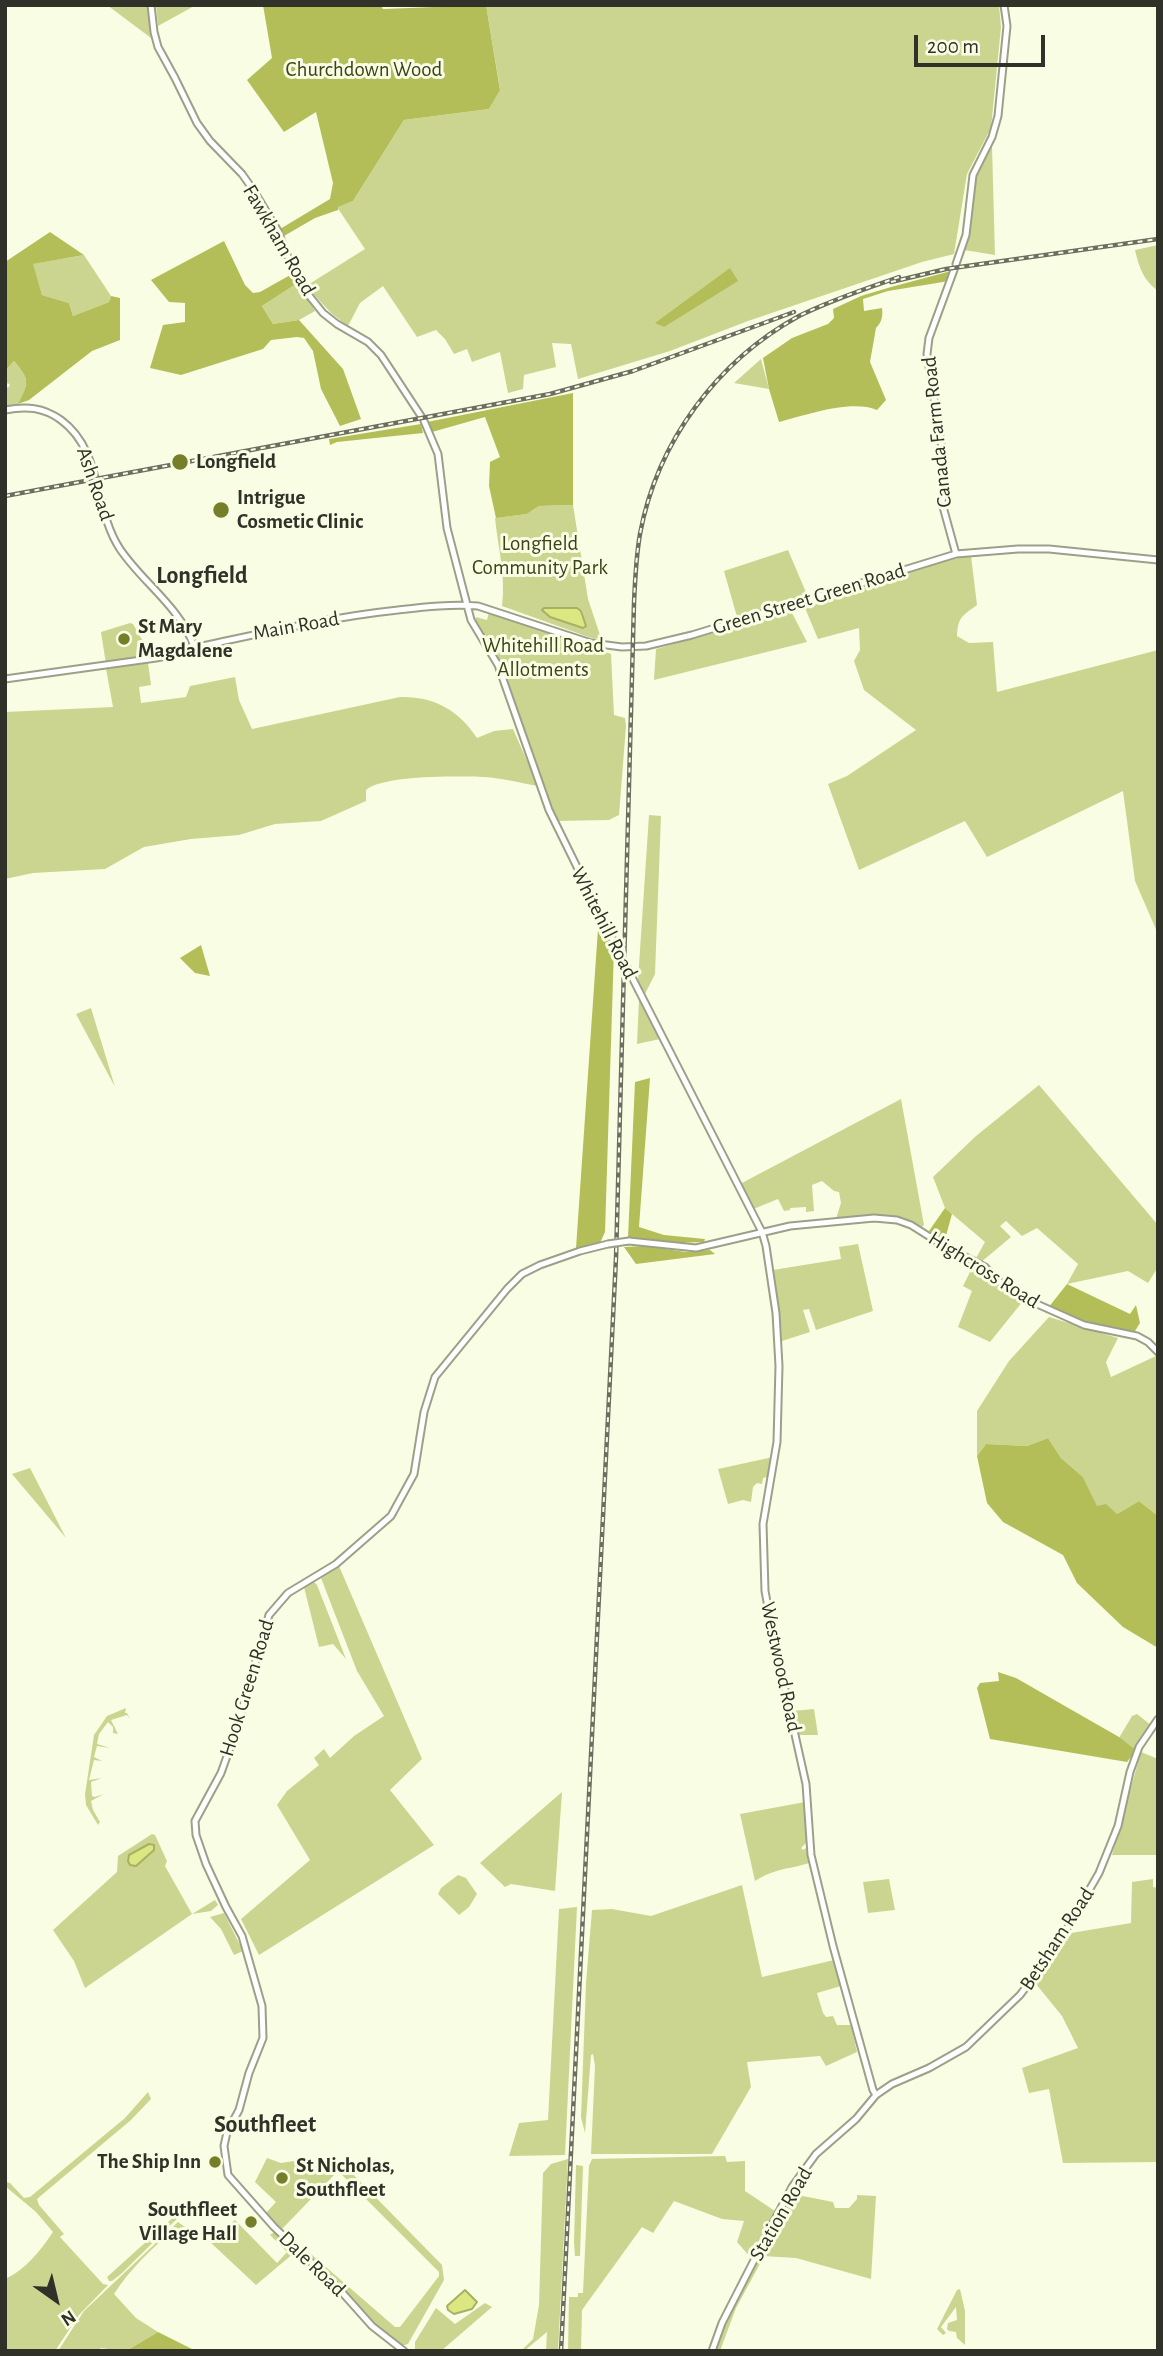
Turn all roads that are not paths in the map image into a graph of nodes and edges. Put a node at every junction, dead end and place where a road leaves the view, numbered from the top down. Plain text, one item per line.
1 (151, 5) edge
2 (1004, 5) edge
3 (5, 410) edge
4 (956, 554) junction
5 (1158, 560) edge
6 (466, 605) junction
7 (194, 646) junction
8 (5, 679) edge
9 (762, 1232) junction
10 (1158, 1352) edge
11 (1158, 1719) edge
12 (876, 2095) junction
13 (227, 2170) joint
14 (404, 2351) edge
15 (712, 2351) edge

1 - 6 street, Fawkham Road
2 - 4 street, Canada Farm Road
3 - 7 street, Ash Road
4 - 5 street, Green Street Green Road
4 - 6 street, Green Street Green Road
6 - 7 street, Main Road
6 - 9 street, Whitehill Road, bridge
7 - 8 street, Main Road
9 - 10 street, Highcross Road
9 - 12 street, Westwood Road
9 - 13 street, Hook Green Road, bridge
11 - 12 street, Betsham Road
12 - 15 street, Station Road
13 - 14 street, Dale Road

